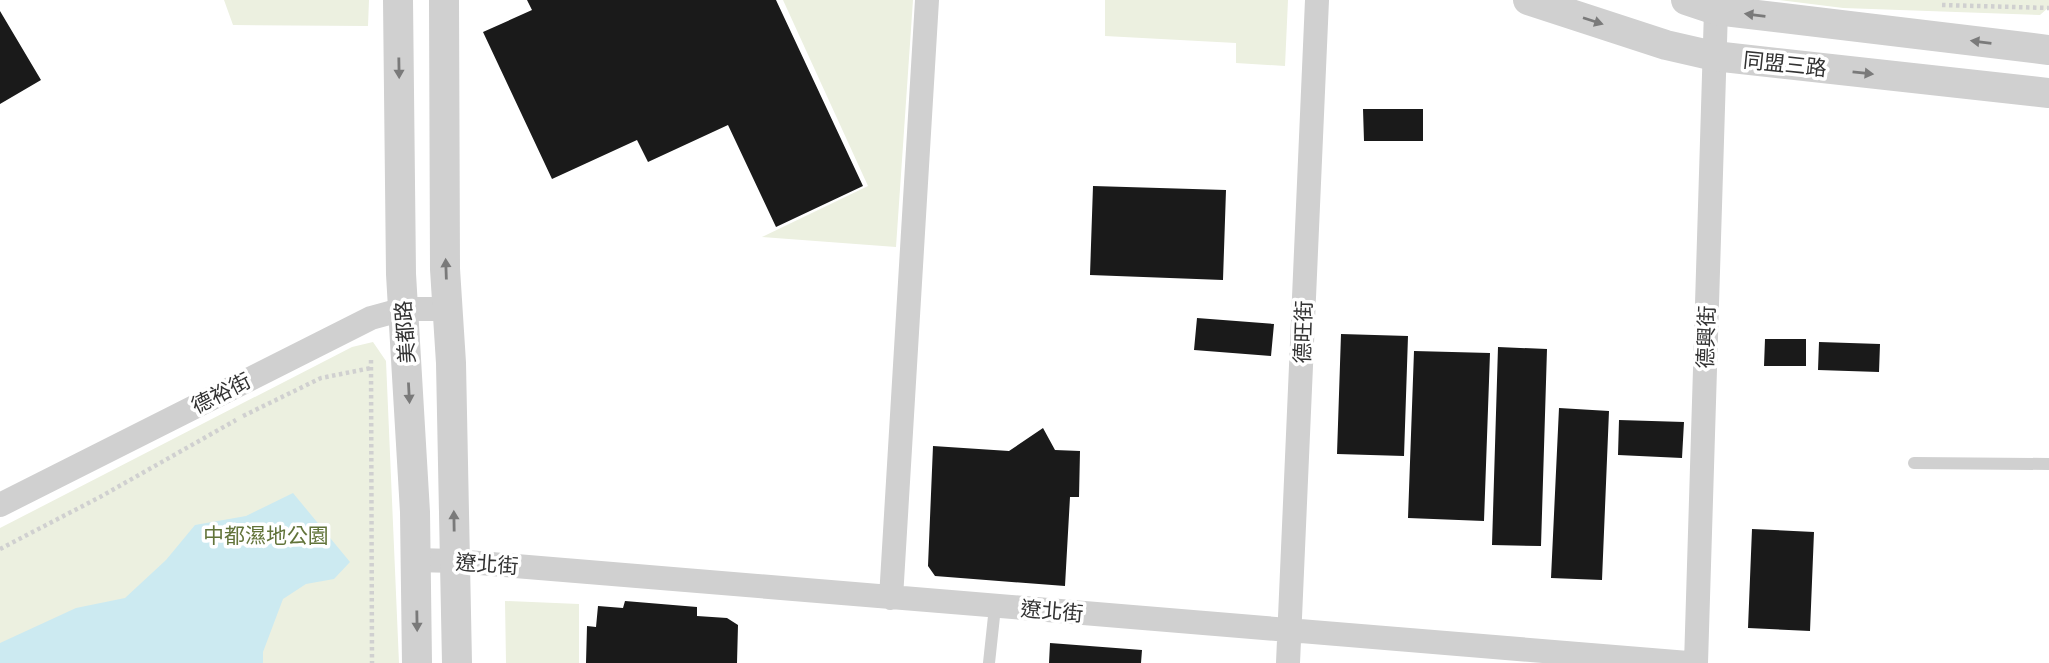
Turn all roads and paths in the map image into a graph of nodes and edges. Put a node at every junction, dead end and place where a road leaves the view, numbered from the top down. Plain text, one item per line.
1 (398, 0) edge
2 (444, 0) edge
3 (928, 0) edge
4 (1317, 0) edge
5 (1528, 0) edge
6 (1686, 0) edge
7 (1939, 5) dead end
8 (2049, 8) edge
9 (1716, 10) junction
10 (2049, 50) edge
11 (1714, 56) junction
12 (2049, 93) edge
13 (404, 309) junction
14 (449, 309) junction
15 (371, 360) dead end
16 (371, 368) junction
17 (1914, 463) dead end
18 (2049, 464) edge
19 (0, 505) edge
20 (0, 549) edge
21 (415, 561) junction
22 (455, 561) junction
23 (891, 598) junction
24 (995, 607) junction
25 (1290, 630) junction
26 (372, 663) edge
27 (417, 663) edge
28 (457, 663) edge
29 (989, 663) edge
30 (1288, 663) edge
31 (1688, 663) edge
32 (1696, 663) edge

1 -> 13 street, 美都路
14 -> 2 street, 美都路
3 - 23 street
4 - 25 street, 德旺街
5 -> 11 street, 同盟三路
6 - 9 street
7 - 8 path
10 -> 9 street
9 - 11 street, 德興街
11 -> 12 street, 同盟三路
11 - 32 street, 德興街
13 - 14 street, 德裕街
13 - 19 street, 德裕街
13 -> 21 street, 美都路
22 -> 14 street, 美都路
15 - 16 path
16 - 20 path
16 - 26 path
17 - 18 lane
21 - 22 street, 遼北街
21 -> 27 street, 美都路
22 - 23 street, 遼北街
22 - 28 street, 美都路
23 - 24 street, 遼北街
24 - 25 street, 遼北街
24 - 29 lane
25 - 30 street, 德旺街
25 - 31 street, 遼北街

